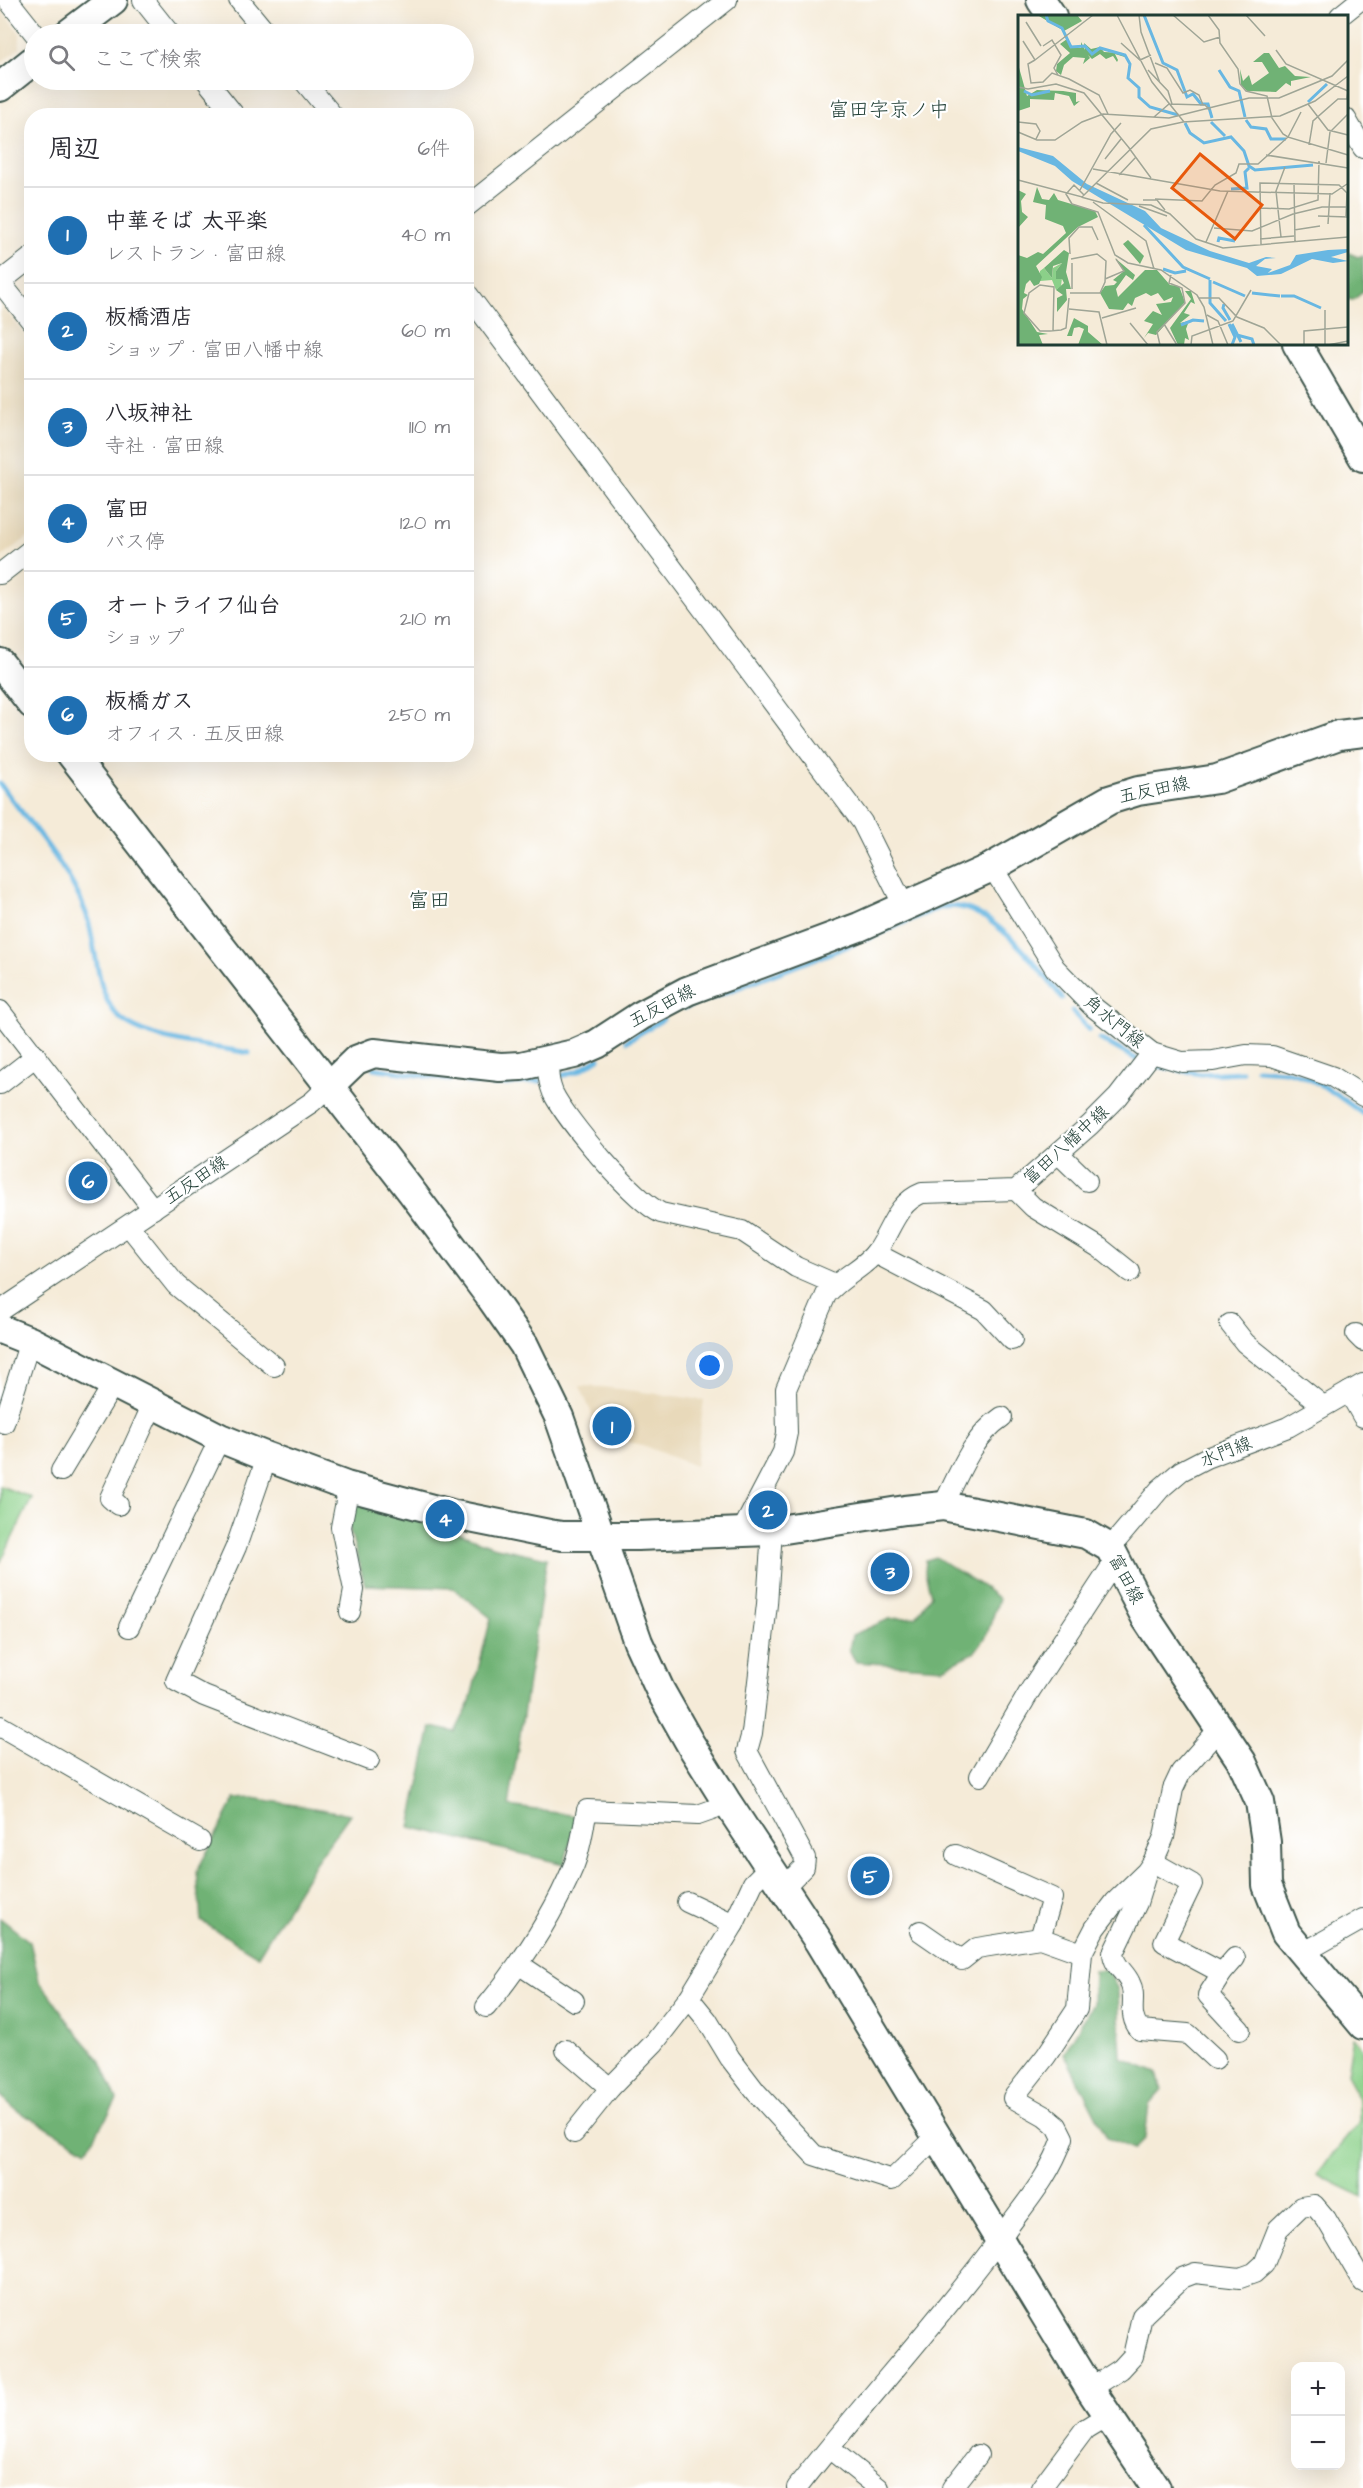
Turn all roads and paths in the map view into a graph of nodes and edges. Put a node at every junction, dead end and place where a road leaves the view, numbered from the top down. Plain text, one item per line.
1 (8, 0) edge
2 (113, 0) edge
3 (143, 0) edge
4 (239, 0) edge
5 (1041, 0) edge
6 (1360, 0) edge
7 (715, 4) edge
8 (1051, 15) edge
9 (1341, 15) edge
10 (27, 24) edge
11 (81, 24) edge
12 (162, 24) edge
13 (259, 24) edge
14 (24, 68) edge
15 (0, 87) edge
16 (212, 90) edge
17 (311, 90) edge
18 (223, 108) edge
19 (326, 108) edge
20 (1348, 120) edge
21 (1363, 148) edge
22 (474, 200) edge
23 (24, 263) edge
24 (0, 282) edge
25 (474, 303) edge
26 (24, 312) edge
27 (1298, 345) edge
28 (1363, 457) edge
29 (24, 555) edge
30 (0, 574) edge
31 (0, 663) edge
32 (24, 694) edge
33 (1363, 732) edge
34 (77, 762) edge
35 (992, 867) junction
36 (904, 906) junction
37 (0, 1011) edge
38 (1152, 1053) junction
39 (36, 1056) junction
40 (550, 1061) junction
41 (0, 1084) edge
42 (329, 1086) junction
43 (1363, 1096) edge
44 (1059, 1154) junction
45 (1087, 1181) dead end
46 (1016, 1190) junction
47 (153, 1209) junction
48 (129, 1226) junction
49 (875, 1253) junction
50 (1130, 1272) dead end
51 (835, 1284) junction
52 (0, 1311) edge
53 (1230, 1323) dead end
54 (0, 1329) edge
55 (1012, 1340) dead end
56 (30, 1341) junction
57 (274, 1366) dead end
58 (114, 1383) junction
59 (1356, 1388) edge
60 (153, 1404) junction
61 (1323, 1406) junction
62 (1002, 1417) dead end
63 (1363, 1417) edge
64 (4, 1423) dead end
65 (220, 1438) junction
66 (267, 1457) junction
67 (61, 1471) dead end
68 (349, 1486) junction
69 (118, 1505) dead end
70 (943, 1506) junction
71 (742, 1531) junction
72 (772, 1531) junction
73 (601, 1536) junction
74 (1114, 1553) junction
75 (350, 1612) dead end
76 (129, 1627) dead end
77 (0, 1726) edge
78 (1219, 1729) junction
79 (369, 1760) dead end
80 (980, 1776) dead end
81 (726, 1801) junction
82 (201, 1841) dead end
83 (956, 1855) dead end
84 (1150, 1867) junction
85 (777, 1876) junction
86 (687, 1902) dead end
87 (1363, 1919) edge
88 (734, 1924) junction
89 (920, 1931) dead end
90 (1040, 1938) junction
91 (1082, 1953) junction
92 (1303, 1953) junction
93 (1235, 1958) dead end
94 (520, 1965) junction
95 (1222, 1973) junction
96 (689, 1998) junction
97 (574, 2001) dead end
98 (486, 2007) dead end
99 (1363, 2025) edge
100 (1240, 2030) dead end
101 (566, 2050) dead end
102 (1215, 2059) dead end
103 (610, 2088) junction
104 (574, 2133) dead end
105 (938, 2135) junction
106 (999, 2240) junction
107 (1363, 2282) edge
108 (1090, 2389) junction
109 (1108, 2415) junction
110 (830, 2449) junction
111 (978, 2456) dead end
112 (804, 2486) edge
113 (879, 2488) edge
114 (952, 2488) edge
115 (1041, 2488) edge
116 (1156, 2488) edge

1 - 10 street
2 - 11 street
3 - 12 street
4 - 13 street
5 - 8 street
6 - 9 street
7 - 22 street
14 - 15 street
16 - 18 street
17 - 19 street
20 - 21 street
23 - 24 street
24 - 26 street
25 - 36 street
27 - 28 street
29 - 30 street
31 - 32 street
33 - 35 street, 五反田線
34 - 42 street
35 - 36 street, 五反田線
35 - 38 street, 角水門線
36 - 40 street, 五反田線
37 - 39 street
38 - 43 street, 角水門線
38 - 44 street, 富田八幡中線
39 - 41 street
39 - 47 street
40 - 42 street, 五反田線
40 - 51 street
42 - 47 street, 五反田線
42 - 73 street
44 - 45 street
44 - 46 street, 富田八幡中線
46 - 49 street, 富田八幡中線
46 - 50 street
47 - 48 street, 五反田線
48 - 52 street, 五反田線
48 - 57 street
49 - 51 street, 富田八幡中線
49 - 55 street
51 - 71 street, 富田八幡中線
53 - 61 street
54 - 56 street, 富田線
56 - 58 street, 富田線
56 - 64 street
58 - 60 street, 富田線
58 - 67 street
59 - 61 street, 水門線
59 - 63 street
60 - 65 street, 富田線
60 - 69 street
61 - 74 street, 水門線
62 - 70 street
65 - 66 street, 富田線
65 - 76 street
66 - 68 street, 富田線
66 - 79 street
68 - 73 street, 富田線
68 - 75 street
70 - 72 street, 富田線
70 - 74 street, 富田線
71 - 72 street, 富田線
71 - 73 street, 富田線
72 - 85 street
73 - 81 street
74 - 78 street, 富田線
74 - 80 street, 水門線
77 - 82 street
78 - 84 street
78 - 92 street, 富田線
81 - 85 street
81 - 94 street
83 - 90 street
84 - 91 street
84 - 95 street
84 - 102 street
85 - 88 street
85 - 105 street
86 - 88 street
87 - 92 street
88 - 96 street
89 - 90 street
90 - 91 street
91 - 106 street
92 - 99 street, 富田線
93 - 95 street
94 - 97 street
94 - 98 street
95 - 100 street
96 - 103 street
96 - 105 street
101 - 103 street
103 - 104 street
105 - 106 street
106 - 108 street
106 - 110 street
107 - 108 street
108 - 109 street
109 - 115 street
109 - 116 street
110 - 112 street
110 - 113 street
111 - 114 street

